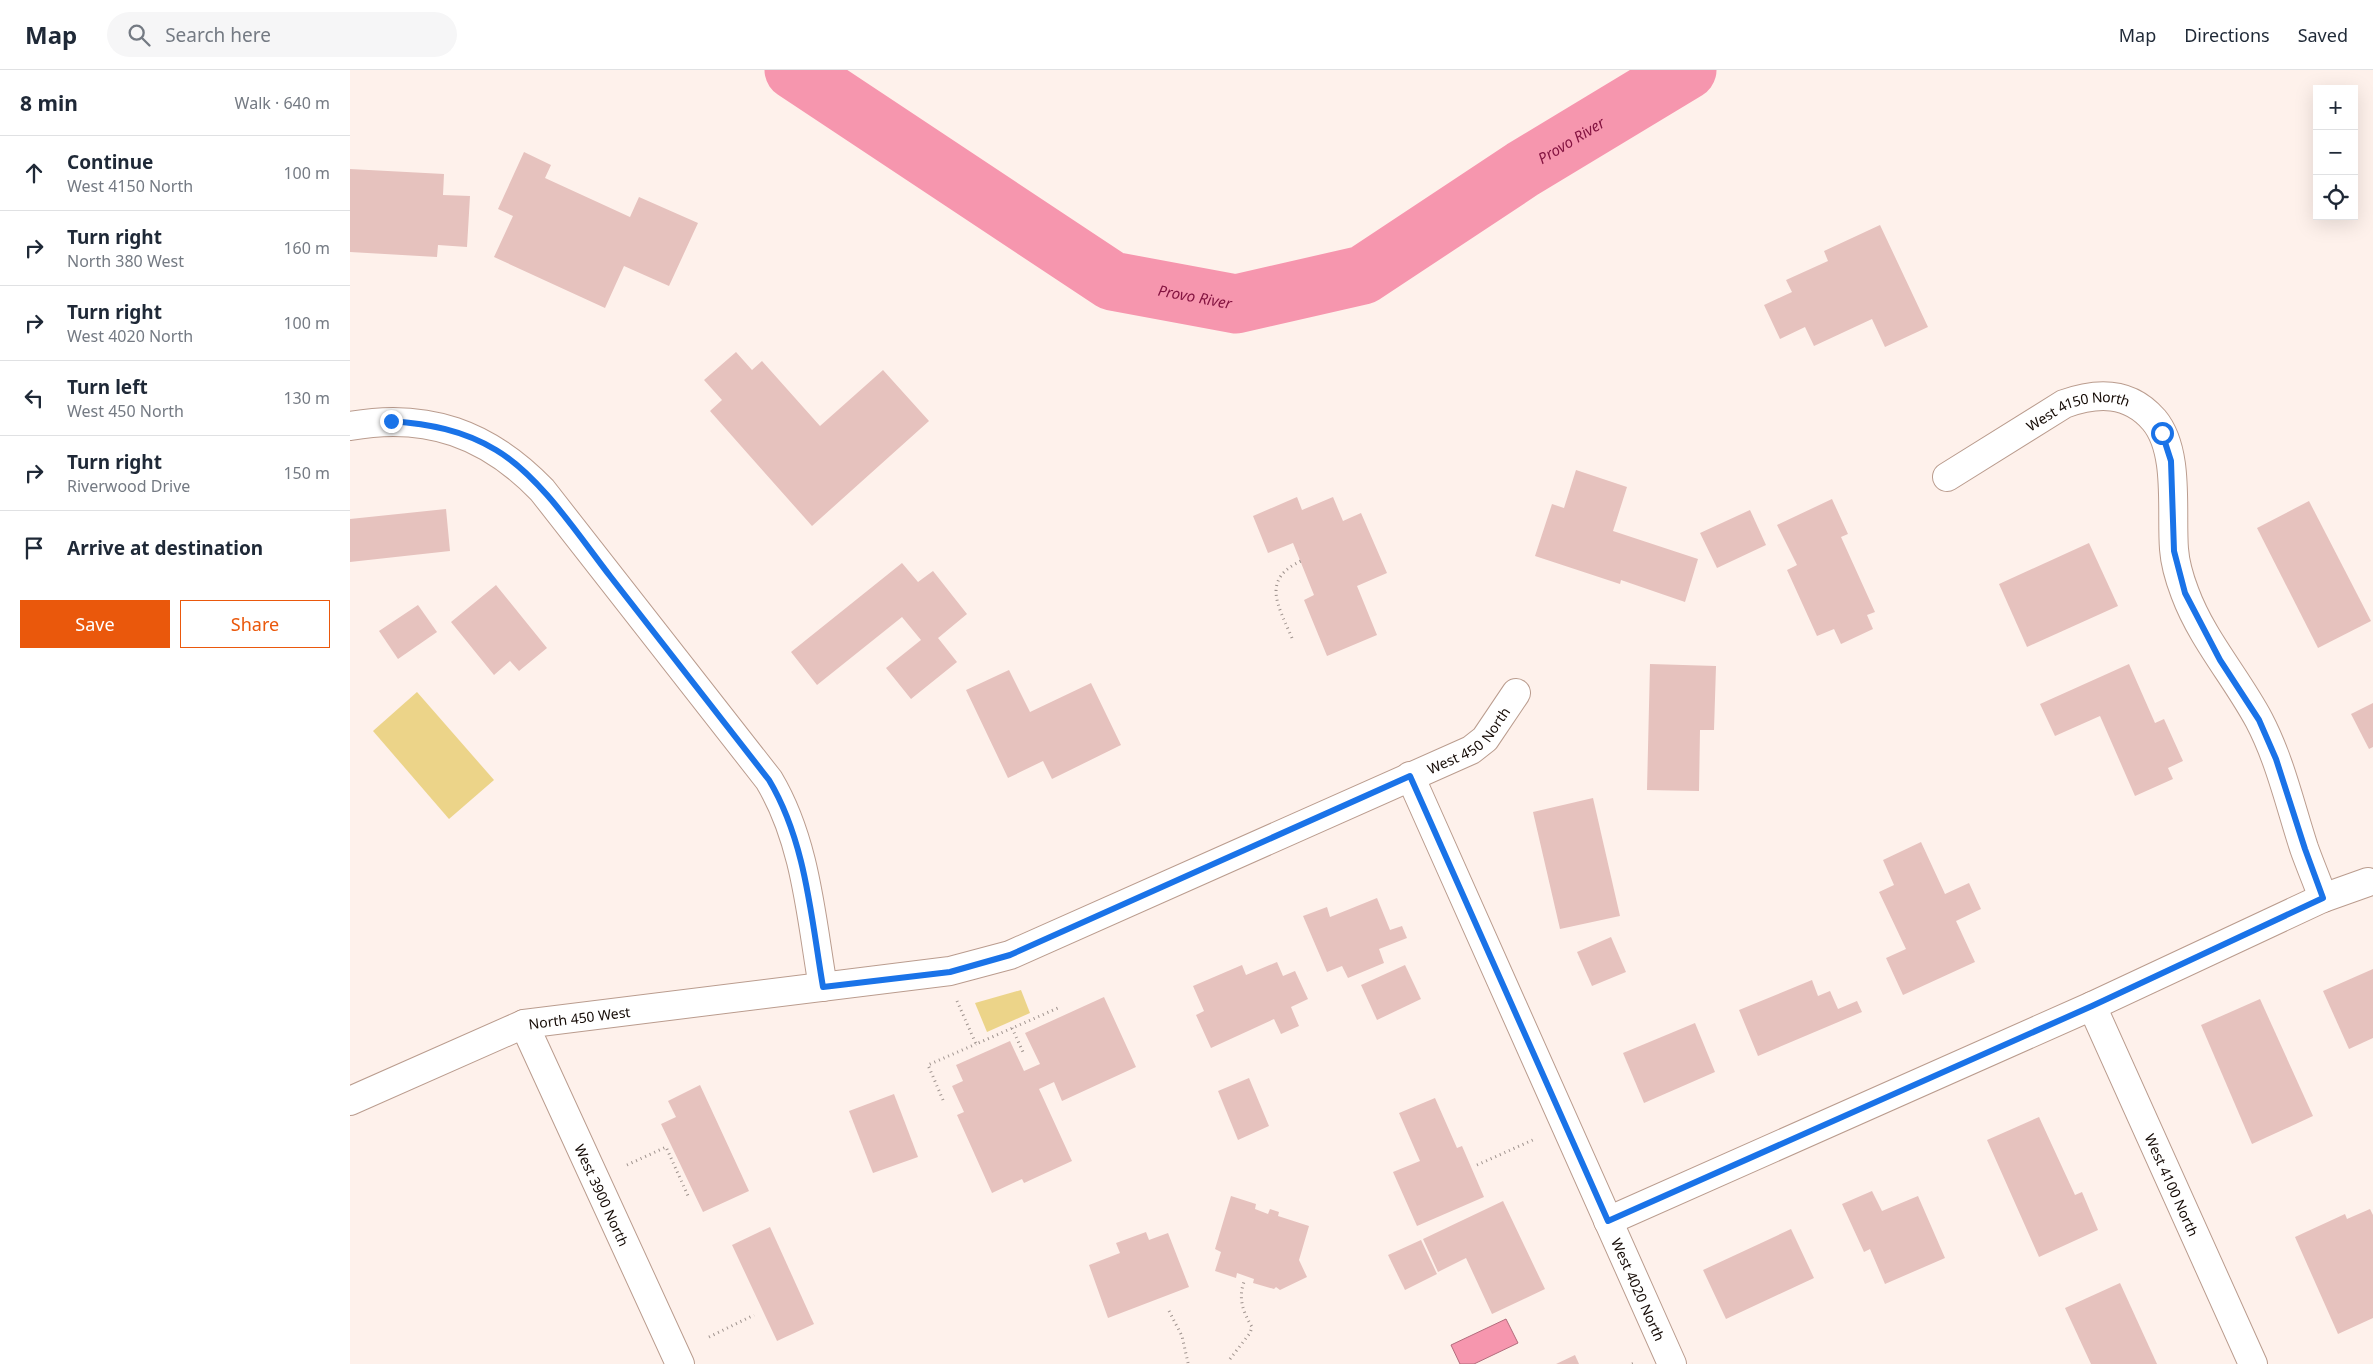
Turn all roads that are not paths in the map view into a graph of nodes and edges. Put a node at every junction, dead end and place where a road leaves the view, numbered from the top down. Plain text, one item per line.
1 (350, 426) edge
2 (1946, 477) dead end
3 (1516, 694) dead end
4 (1410, 776) junction
5 (2368, 882) dead end
6 (2323, 898) junction
7 (823, 987) junction
8 (2092, 1006) junction
9 (524, 1024) junction
10 (350, 1101) edge
11 (1608, 1221) junction
12 (680, 1364) edge
13 (1672, 1364) edge
14 (2252, 1364) edge

1 - 7 street
2 - 6 street, West 4150 North
3 - 4 street, West 450 North
4 - 7 street, West 450 North
4 - 11 street, West 4020 North
5 - 6 street
6 - 8 street
7 - 9 street, North 450 West
8 - 11 street
8 - 14 street, West 4100 North
9 - 10 street, North 450 West
9 - 12 street, West 3900 North
11 - 13 street, West 4020 North

